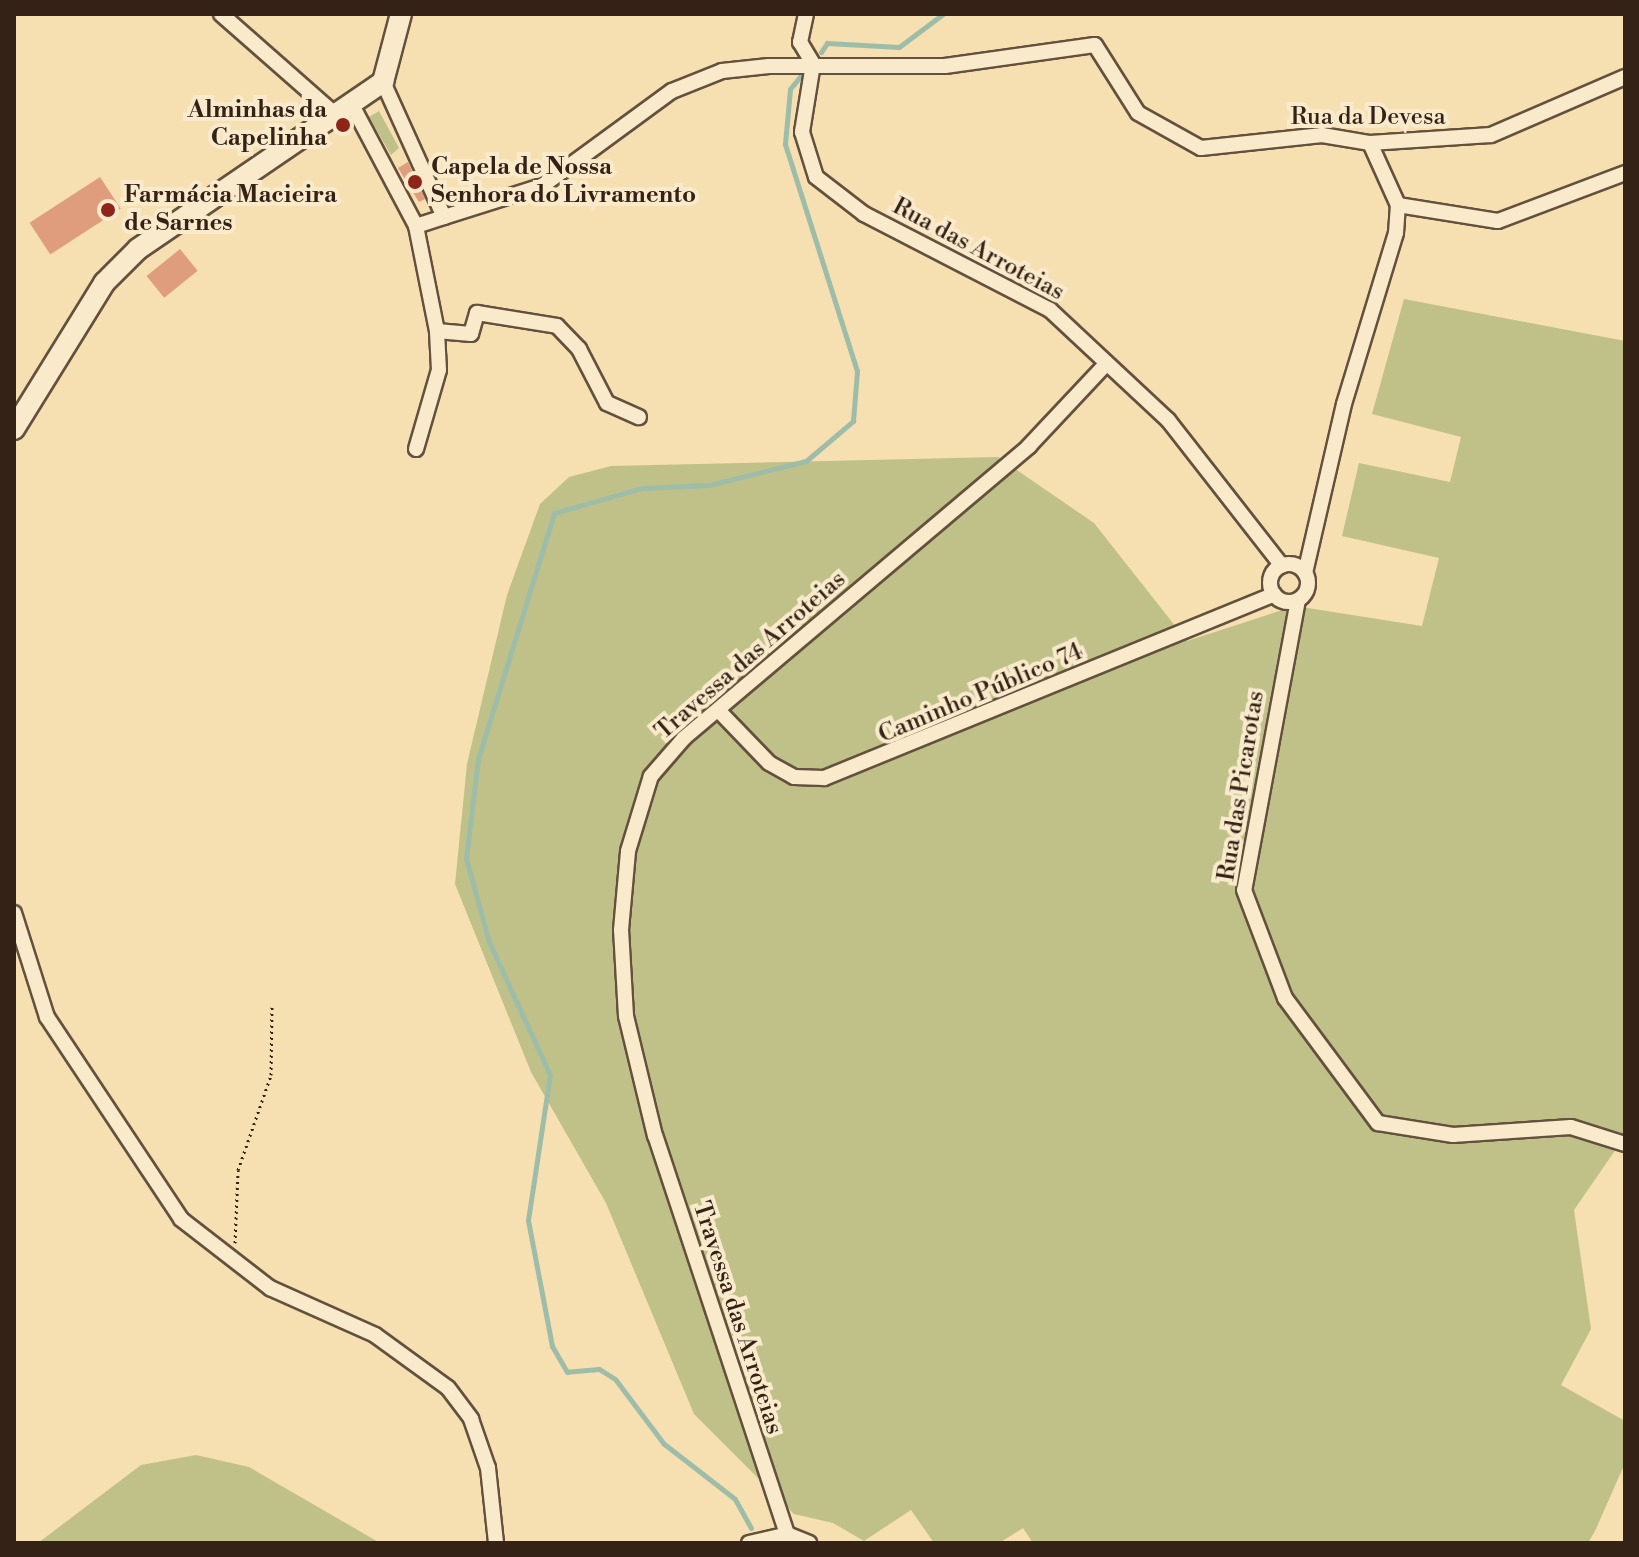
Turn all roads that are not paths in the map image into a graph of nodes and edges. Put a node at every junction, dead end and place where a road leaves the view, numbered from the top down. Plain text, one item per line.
1 (221, 14) edge
2 (401, 14) edge
3 (806, 14) edge
4 (813, 64) junction
5 (1623, 74) edge
6 (383, 82) junction
7 (344, 110) junction
8 (1370, 143) junction
9 (1625, 173) edge
10 (1398, 205) junction
11 (444, 217) junction
12 (416, 226) junction
13 (437, 331) junction
14 (1106, 364) junction
15 (639, 417) dead end
16 (14, 429) edge
17 (416, 449) dead end
18 (1282, 566) junction
19 (1305, 573) junction
20 (1274, 594) junction
21 (1298, 600) junction
22 (719, 711) junction
23 (14, 913) edge
24 (1625, 1144) edge
25 (787, 1534) junction
26 (496, 1543) edge
27 (749, 1543) edge
28 (809, 1543) edge

1 - 7 street
2 - 6 main road
3 - 4 street
4 - 8 street, Rua da Devesa
4 - 11 street
4 - 14 street, Rua das Arroteias
5 - 8 street, Rua da Devesa
6 - 7 main road
6 - 11 street
7 - 12 street
7 - 16 main road
8 - 10 street
9 - 10 street
10 - 19 street
11 - 12 street
12 - 13 street
13 - 15 street
13 - 17 street
14 - 18 street, Rua das Arroteias
14 - 22 street, Travessa das Arroteias
18 - 19 street
18 - 20 street
19 - 21 street
20 - 21 street
20 - 22 street, Caminho Público 74
21 - 24 street, Rua das Picarotas
22 - 25 street, Travessa das Arroteias
23 - 26 street
25 - 27 street
25 - 28 street

